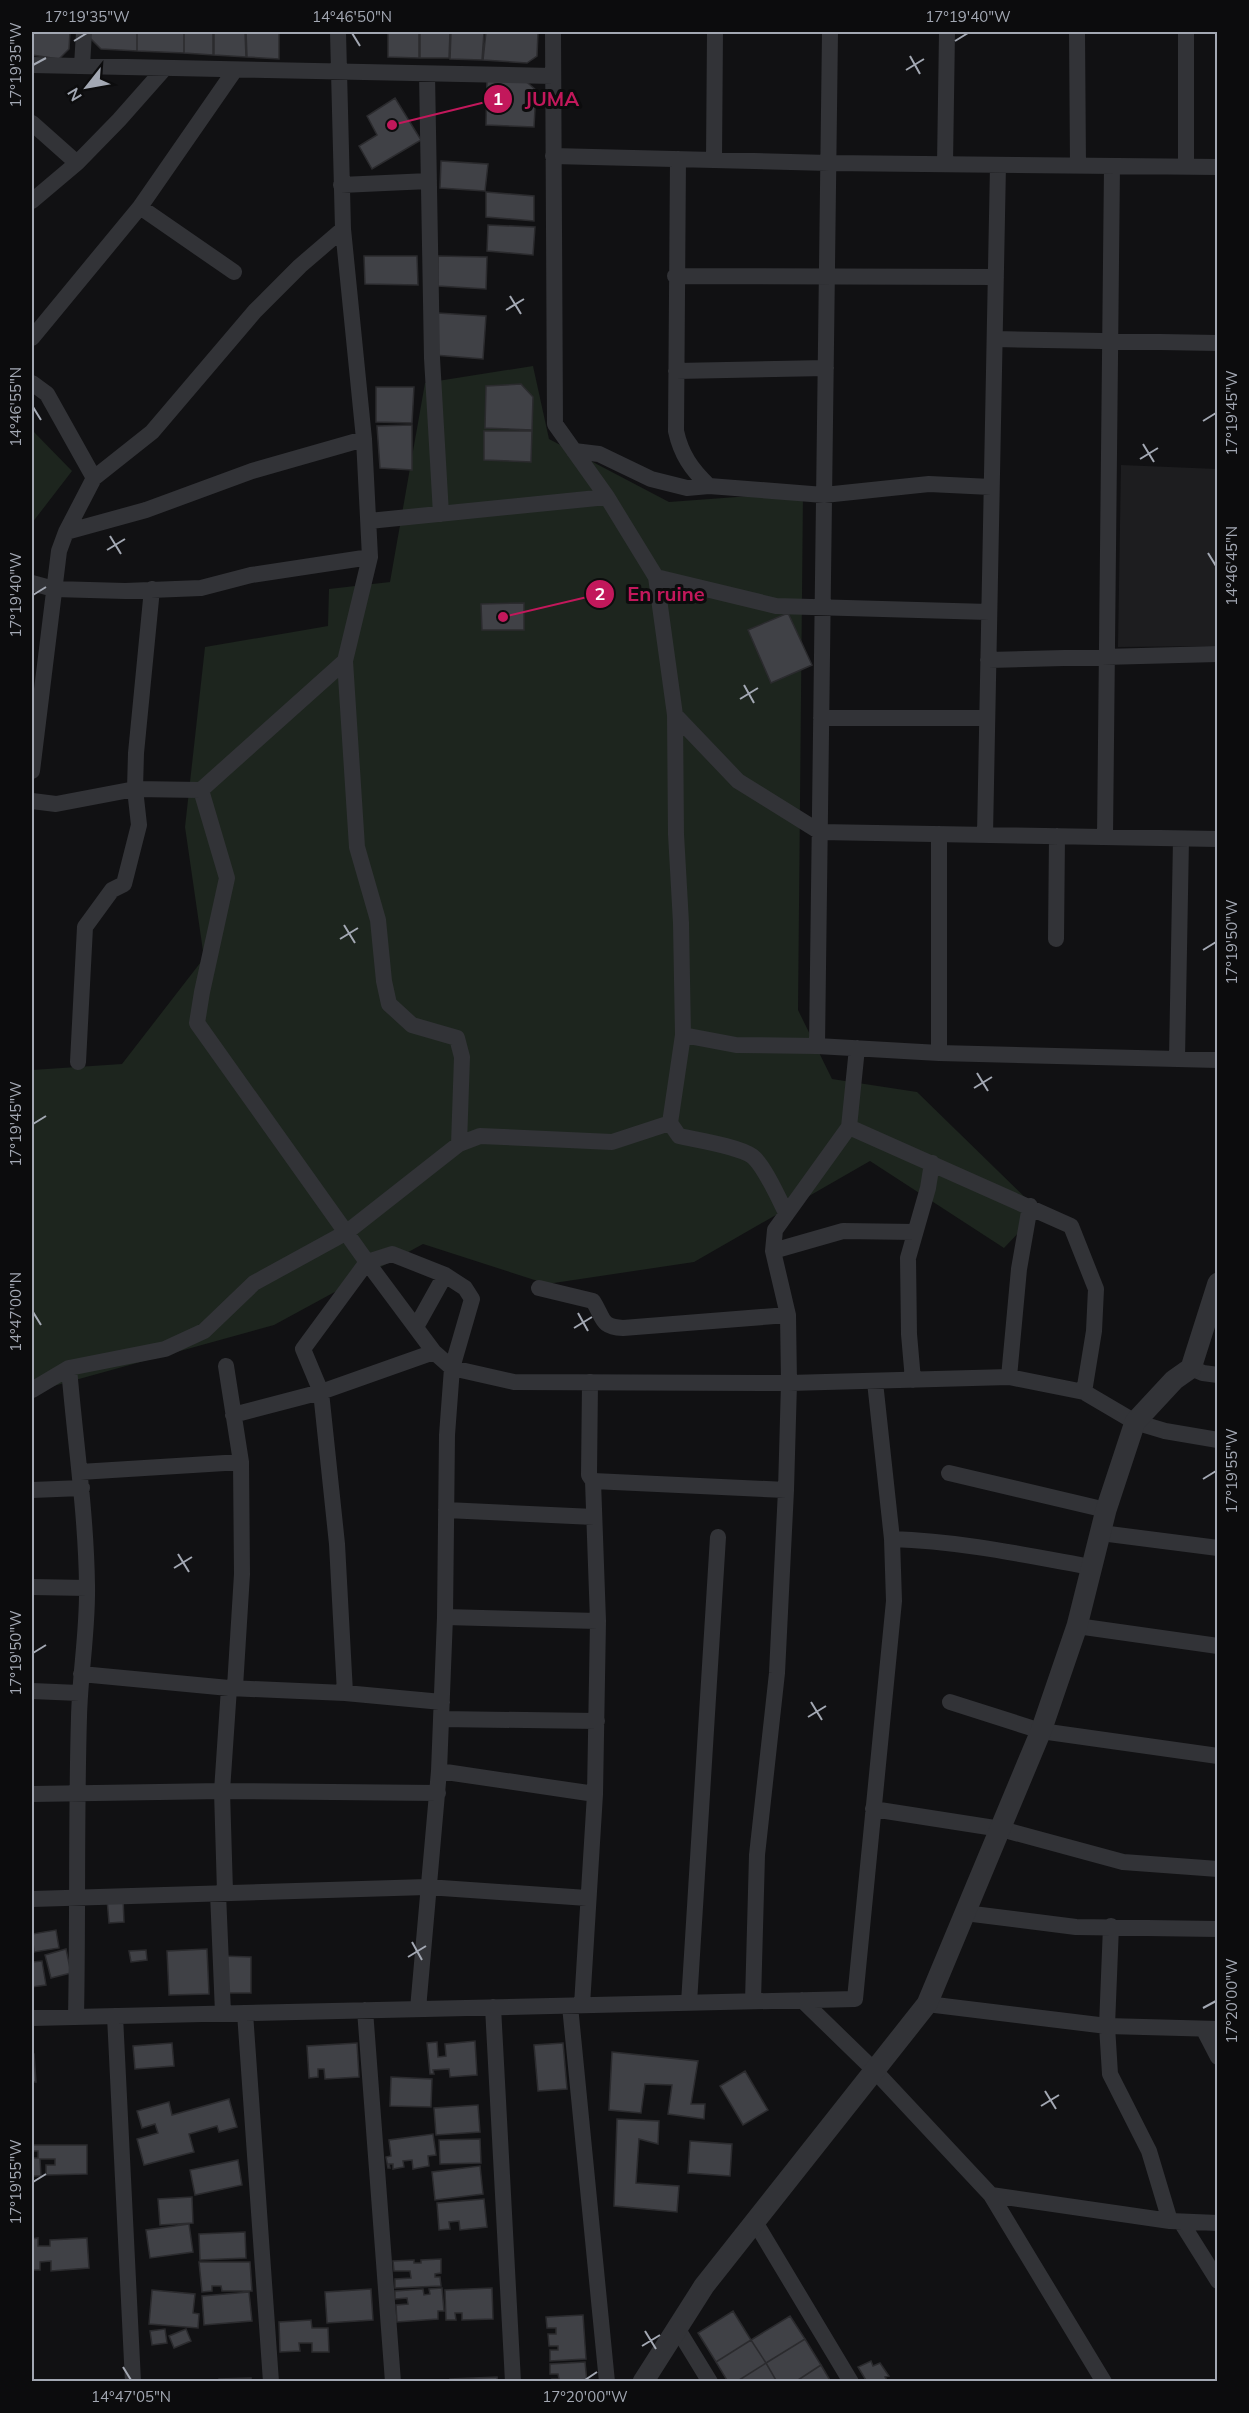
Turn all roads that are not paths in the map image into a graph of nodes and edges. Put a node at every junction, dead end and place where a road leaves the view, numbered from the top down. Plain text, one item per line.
1 (84, 32) edge
2 (338, 32) edge
3 (553, 32) edge
4 (715, 32) edge
5 (830, 32) edge
6 (947, 32) edge
7 (1077, 32) edge
8 (1186, 32) edge
9 (32, 65) edge
10 (82, 66) junction
11 (165, 68) junction
12 (235, 70) junction
13 (339, 72) junction
14 (427, 74) junction
15 (553, 76) junction
16 (32, 123) edge
17 (553, 156) junction
18 (678, 159) junction
19 (714, 160) junction
20 (77, 163) junction
21 (829, 163) junction
22 (945, 164) junction
23 (998, 165) junction
24 (1078, 166) junction
25 (1112, 166) junction
26 (1186, 166) junction
27 (1218, 167) edge
28 (429, 181) junction
29 (340, 185) junction
30 (32, 201) edge
31 (140, 207) junction
32 (343, 229) junction
33 (234, 272) dead end
34 (675, 276) junction
35 (827, 276) junction
36 (996, 277) junction
37 (32, 338) edge
38 (994, 339) junction
39 (1111, 341) junction
40 (1218, 343) edge
41 (826, 368) junction
42 (676, 371) junction
43 (32, 383) edge
44 (364, 439) junction
45 (574, 451) junction
46 (94, 478) junction
47 (709, 486) junction
48 (991, 487) junction
49 (824, 495) junction
50 (607, 497) junction
51 (441, 514) junction
52 (369, 521) junction
53 (66, 532) junction
54 (370, 556) junction
55 (656, 577) junction
56 (32, 583) edge
57 (152, 589) junction
58 (54, 590) junction
59 (823, 607) junction
60 (989, 612) junction
61 (1218, 654) edge
62 (1107, 657) junction
63 (988, 660) junction
64 (345, 661) junction
65 (675, 715) junction
66 (821, 718) junction
67 (987, 718) junction
68 (32, 771) edge
69 (135, 789) junction
70 (201, 790) junction
71 (32, 801) edge
72 (820, 832) junction
73 (939, 834) junction
74 (985, 835) junction
75 (1057, 836) junction
76 (1105, 837) junction
77 (1181, 839) junction
78 (1218, 839) edge
79 (1056, 939) dead end
80 (683, 1035) junction
81 (817, 1046) junction
82 (857, 1048) junction
83 (939, 1053) junction
84 (1177, 1059) junction
85 (1218, 1060) edge
86 (78, 1062) dead end
87 (670, 1123) junction
88 (849, 1127) junction
89 (459, 1144) junction
90 (932, 1163) junction
91 (1030, 1206) junction
92 (786, 1213) junction
93 (346, 1232) junction
94 (915, 1232) junction
95 (773, 1251) junction
96 (367, 1262) junction
97 (445, 1275) junction
98 (1218, 1283) edge
99 (539, 1288) dead end
100 (788, 1315) junction
101 (416, 1327) junction
102 (434, 1352) junction
103 (226, 1366) dead end
104 (69, 1368) junction
105 (452, 1368) junction
106 (1191, 1368) junction
107 (1218, 1375) edge
108 (1009, 1377) junction
109 (913, 1380) junction
110 (590, 1382) junction
111 (875, 1382) junction
112 (789, 1383) junction
113 (32, 1390) edge
114 (321, 1392) junction
115 (1084, 1392) junction
116 (233, 1415) junction
117 (1135, 1422) junction
118 (1218, 1440) edge
119 (241, 1462) junction
120 (950, 1473) dead end
121 (81, 1480) junction
122 (593, 1481) junction
123 (32, 1490) edge
124 (786, 1490) junction
125 (446, 1510) junction
126 (1106, 1510) junction
127 (594, 1517) junction
128 (1101, 1533) junction
129 (718, 1537) dead end
130 (892, 1539) junction
131 (1218, 1548) edge
132 (1091, 1567) junction
133 (32, 1587) edge
134 (87, 1588) junction
135 (445, 1617) junction
136 (598, 1621) junction
137 (1077, 1626) junction
138 (1218, 1646) edge
139 (81, 1674) junction
140 (232, 1687) junction
141 (32, 1691) edge
142 (80, 1693) junction
143 (345, 1693) junction
144 (442, 1702) junction
145 (950, 1702) dead end
146 (441, 1719) junction
147 (597, 1721) junction
148 (1041, 1731) junction
149 (1218, 1756) edge
150 (439, 1771) junction
151 (222, 1791) junction
152 (438, 1793) junction
153 (32, 1794) edge
154 (595, 1794) junction
155 (77, 1795) junction
156 (873, 1809) junction
157 (1001, 1829) junction
158 (1218, 1869) edge
159 (427, 1887) junction
160 (221, 1893) junction
161 (78, 1898) junction
162 (587, 1898) junction
163 (32, 1899) edge
164 (965, 1913) junction
165 (1111, 1926) junction
166 (1218, 1929) edge
167 (802, 2000) junction
168 (753, 2001) junction
169 (689, 2003) junction
170 (927, 2004) junction
171 (576, 2005) junction
172 (493, 2007) junction
173 (418, 2009) junction
174 (366, 2010) junction
175 (223, 2013) junction
176 (245, 2013) junction
177 (115, 2016) junction
178 (76, 2017) junction
179 (32, 2018) edge
180 (1107, 2026) junction
181 (1211, 2030) edge
182 (1218, 2057) edge
183 (875, 2071) junction
184 (991, 2195) junction
185 (755, 2222) junction
186 (1176, 2222) junction
187 (1218, 2223) edge
188 (1218, 2281) edge
189 (677, 2328) junction
190 (133, 2382) edge
191 (271, 2382) edge
192 (393, 2382) edge
193 (513, 2382) edge
194 (607, 2382) edge
195 (644, 2382) edge
196 (710, 2382) edge
197 (851, 2382) edge
198 (1104, 2382) edge

1 - 10 street
2 - 13 street
3 - 15 street
4 - 19 street
5 - 21 street
6 - 22 street
7 - 24 street
8 - 26 street
9 - 10 street
10 - 11 street
11 - 12 street
11 - 20 street
12 - 13 street
12 - 31 street
13 - 14 street
13 - 29 street
14 - 15 street
14 - 28 street
15 - 17 street
16 - 20 street
17 - 18 street
17 - 45 street
18 - 19 street
18 - 34 street
19 - 21 street
20 - 30 street
21 - 22 street
21 - 35 street
22 - 23 street
23 - 24 street
23 - 36 street
24 - 25 street
25 - 26 street
25 - 39 street
26 - 27 street
28 - 29 street
28 - 51 street
29 - 32 street
31 - 33 street
31 - 37 street
32 - 44 street
32 - 46 street
34 - 35 street
34 - 42 street
35 - 36 street
35 - 41 street
36 - 38 street
38 - 39 street
38 - 48 street
39 - 40 street
39 - 62 street
41 - 42 street
41 - 49 street
42 - 47 street
43 - 46 street
44 - 52 street
44 - 53 street
45 - 47 street
45 - 50 street
46 - 53 street
47 - 49 street
48 - 49 street
48 - 60 street
49 - 59 street
50 - 51 street
50 - 55 street
51 - 52 street
52 - 54 street
53 - 58 street
54 - 57 street
54 - 64 street
55 - 59 street
55 - 65 street
56 - 58 street
57 - 58 street
57 - 69 street
58 - 68 street
59 - 60 street
59 - 66 street
60 - 63 street
61 - 62 street
62 - 63 street
62 - 76 street
63 - 67 street
64 - 70 street
64 - 89 street
65 - 72 street
65 - 80 street
66 - 67 street
66 - 72 street
67 - 74 street
69 - 70 street
69 - 71 street
69 - 86 street
70 - 93 street
72 - 73 street
72 - 81 street
73 - 74 street
73 - 83 street
74 - 75 street
75 - 76 street
75 - 79 street
76 - 77 street
77 - 78 street
77 - 84 street
80 - 81 street
80 - 87 street
81 - 82 street
82 - 83 street
82 - 88 street
83 - 84 street
84 - 85 street
87 - 89 street
87 - 92 street
88 - 90 street
88 - 92 street
89 - 93 street
90 - 91 street
90 - 94 street
91 - 108 street
91 - 115 street
92 - 95 street
93 - 96 street
93 - 104 street
94 - 95 street
94 - 109 street
95 - 100 street
96 - 97 street
96 - 101 street
96 - 114 street
97 - 101 street
97 - 105 street
98 - 106 street
99 - 100 street
100 - 112 street
101 - 102 street
102 - 105 street
102 - 114 street
103 - 116 street
104 - 113 street
104 - 121 street
105 - 110 street
105 - 125 street
106 - 107 street
106 - 117 street
108 - 109 street
108 - 115 street
109 - 111 street
110 - 112 street
110 - 122 street
111 - 112 street
111 - 130 street
112 - 124 street
114 - 116 street
114 - 143 street
115 - 117 street
116 - 119 street
117 - 118 street
117 - 126 street
119 - 121 street
119 - 140 street
120 - 126 street
121 - 123 street
121 - 134 street
122 - 124 street
122 - 127 street
124 - 168 street
125 - 127 street
125 - 135 street
126 - 128 street
127 - 136 street
128 - 131 street
128 - 132 street
129 - 169 street
130 - 132 street
130 - 156 street
132 - 137 street
133 - 134 street
134 - 139 street
135 - 136 street
135 - 144 street
136 - 147 street
137 - 138 street
137 - 148 street
139 - 140 street
139 - 142 street
140 - 143 street
140 - 151 street
141 - 142 street
142 - 155 street
143 - 144 street
144 - 146 street
145 - 148 street
146 - 147 street
146 - 150 street
147 - 154 street
148 - 149 street
148 - 157 street
150 - 152 street
150 - 154 street
151 - 152 street
151 - 155 street
151 - 160 street
152 - 159 street
153 - 155 street
154 - 162 street
155 - 161 street
156 - 157 street
156 - 167 street
157 - 158 street
157 - 164 street
159 - 160 street
159 - 162 street
159 - 173 street
160 - 161 street
160 - 175 street
161 - 163 street
161 - 178 street
162 - 171 street
164 - 165 street
164 - 170 street
165 - 166 street
165 - 180 street
167 - 168 street
167 - 183 street
168 - 169 street
169 - 171 street
170 - 180 street
170 - 183 street
171 - 172 street
171 - 194 street
172 - 173 street
172 - 193 street
173 - 174 street
174 - 176 street
174 - 192 street
175 - 176 street
175 - 177 street
176 - 191 street
177 - 178 street
177 - 190 street
178 - 179 street
180 - 181 street
180 - 186 street
181 - 182 street
183 - 184 street
183 - 185 street
184 - 186 street
184 - 198 street
185 - 189 street
185 - 197 street
186 - 187 street
186 - 188 street
189 - 195 street
189 - 196 street

